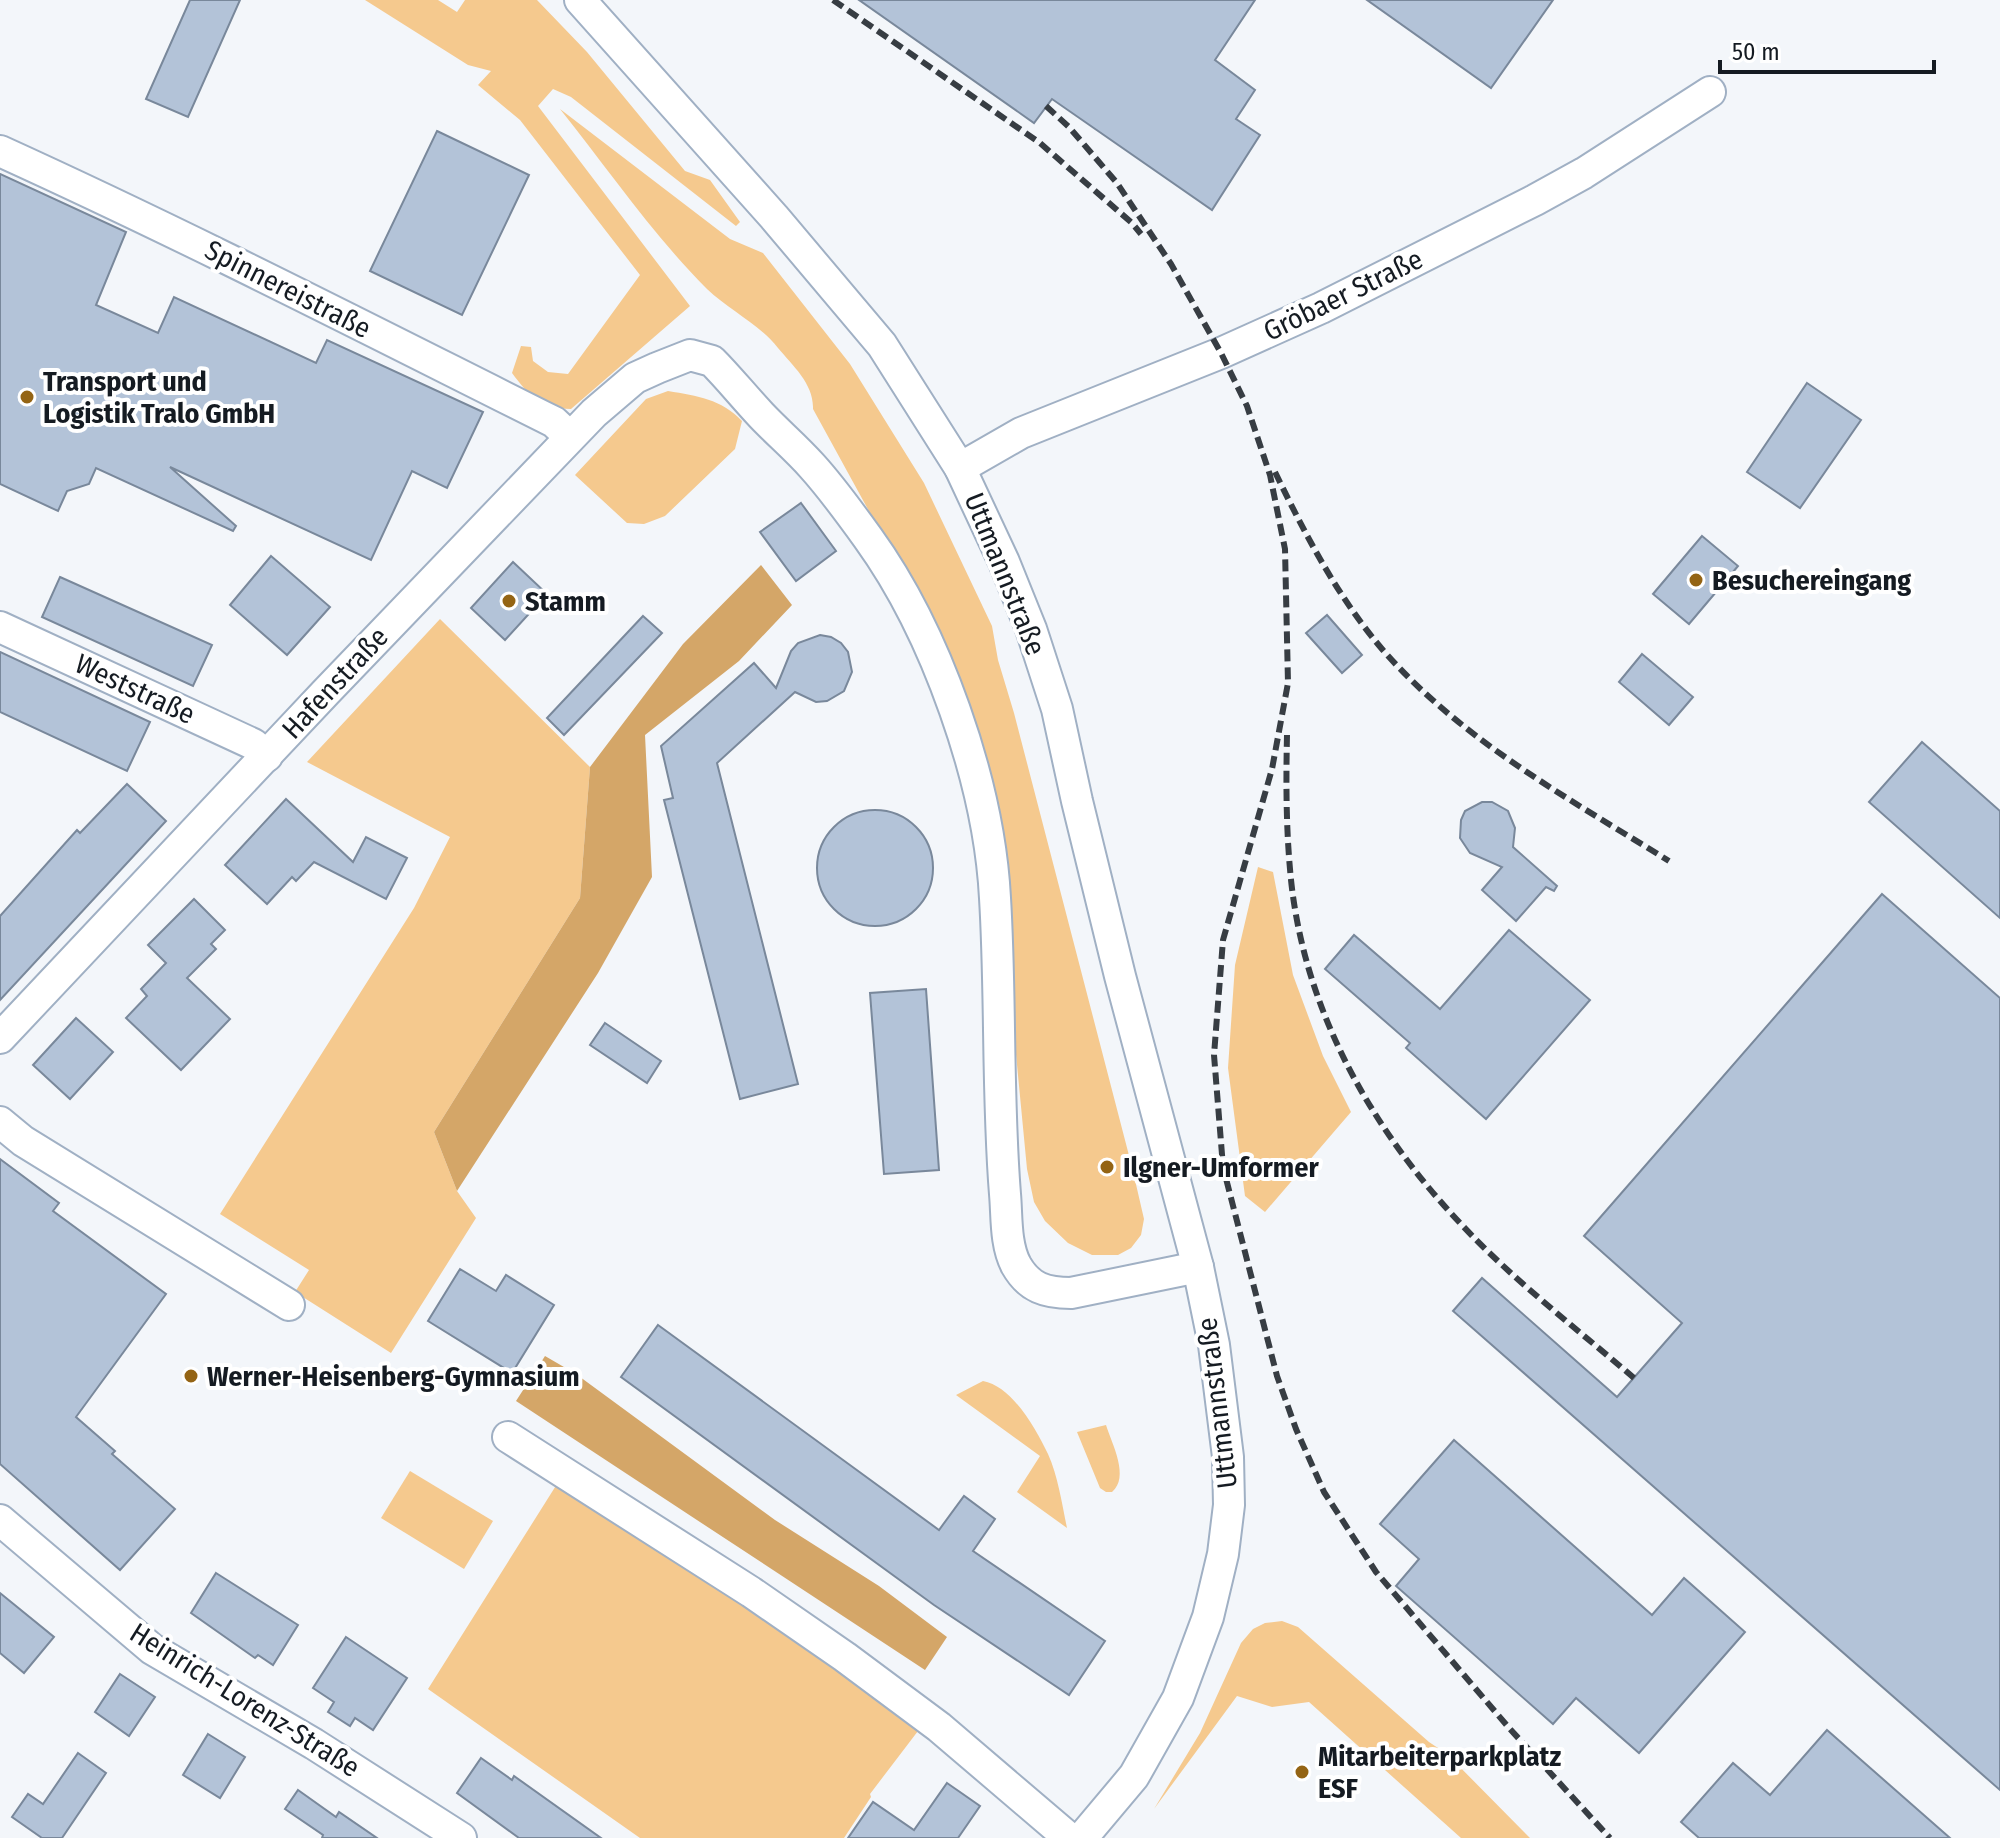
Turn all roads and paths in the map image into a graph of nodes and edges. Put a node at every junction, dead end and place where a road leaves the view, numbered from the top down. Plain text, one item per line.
1 (580, 0) edge
2 (1710, 92) dead end
3 (0, 151) edge
4 (570, 437) junction
5 (960, 468) junction
6 (0, 627) edge
7 (267, 756) junction
8 (0, 1038) edge
9 (0, 1122) edge
10 (1198, 1267) junction
11 (289, 1305) dead end
12 (508, 1437) dead end
13 (0, 1520) edge
14 (461, 1838) edge
15 (1069, 1838) edge
16 (1082, 1838) edge

1 - 5 street, Uttmannstraße
2 - 5 street, Gröbaer Straße
3 - 4 street, Spinnereistraße
4 - 7 street, Hafenstraße
4 - 10 street, Hafenstraße
5 - 10 street, Uttmannstraße
6 - 7 street, Weststraße
7 - 8 street, Hafenstraße
9 - 11 street
10 - 16 street, Uttmannstraße
12 - 15 street
13 - 14 street, Heinrich-Lorenz-Straße

